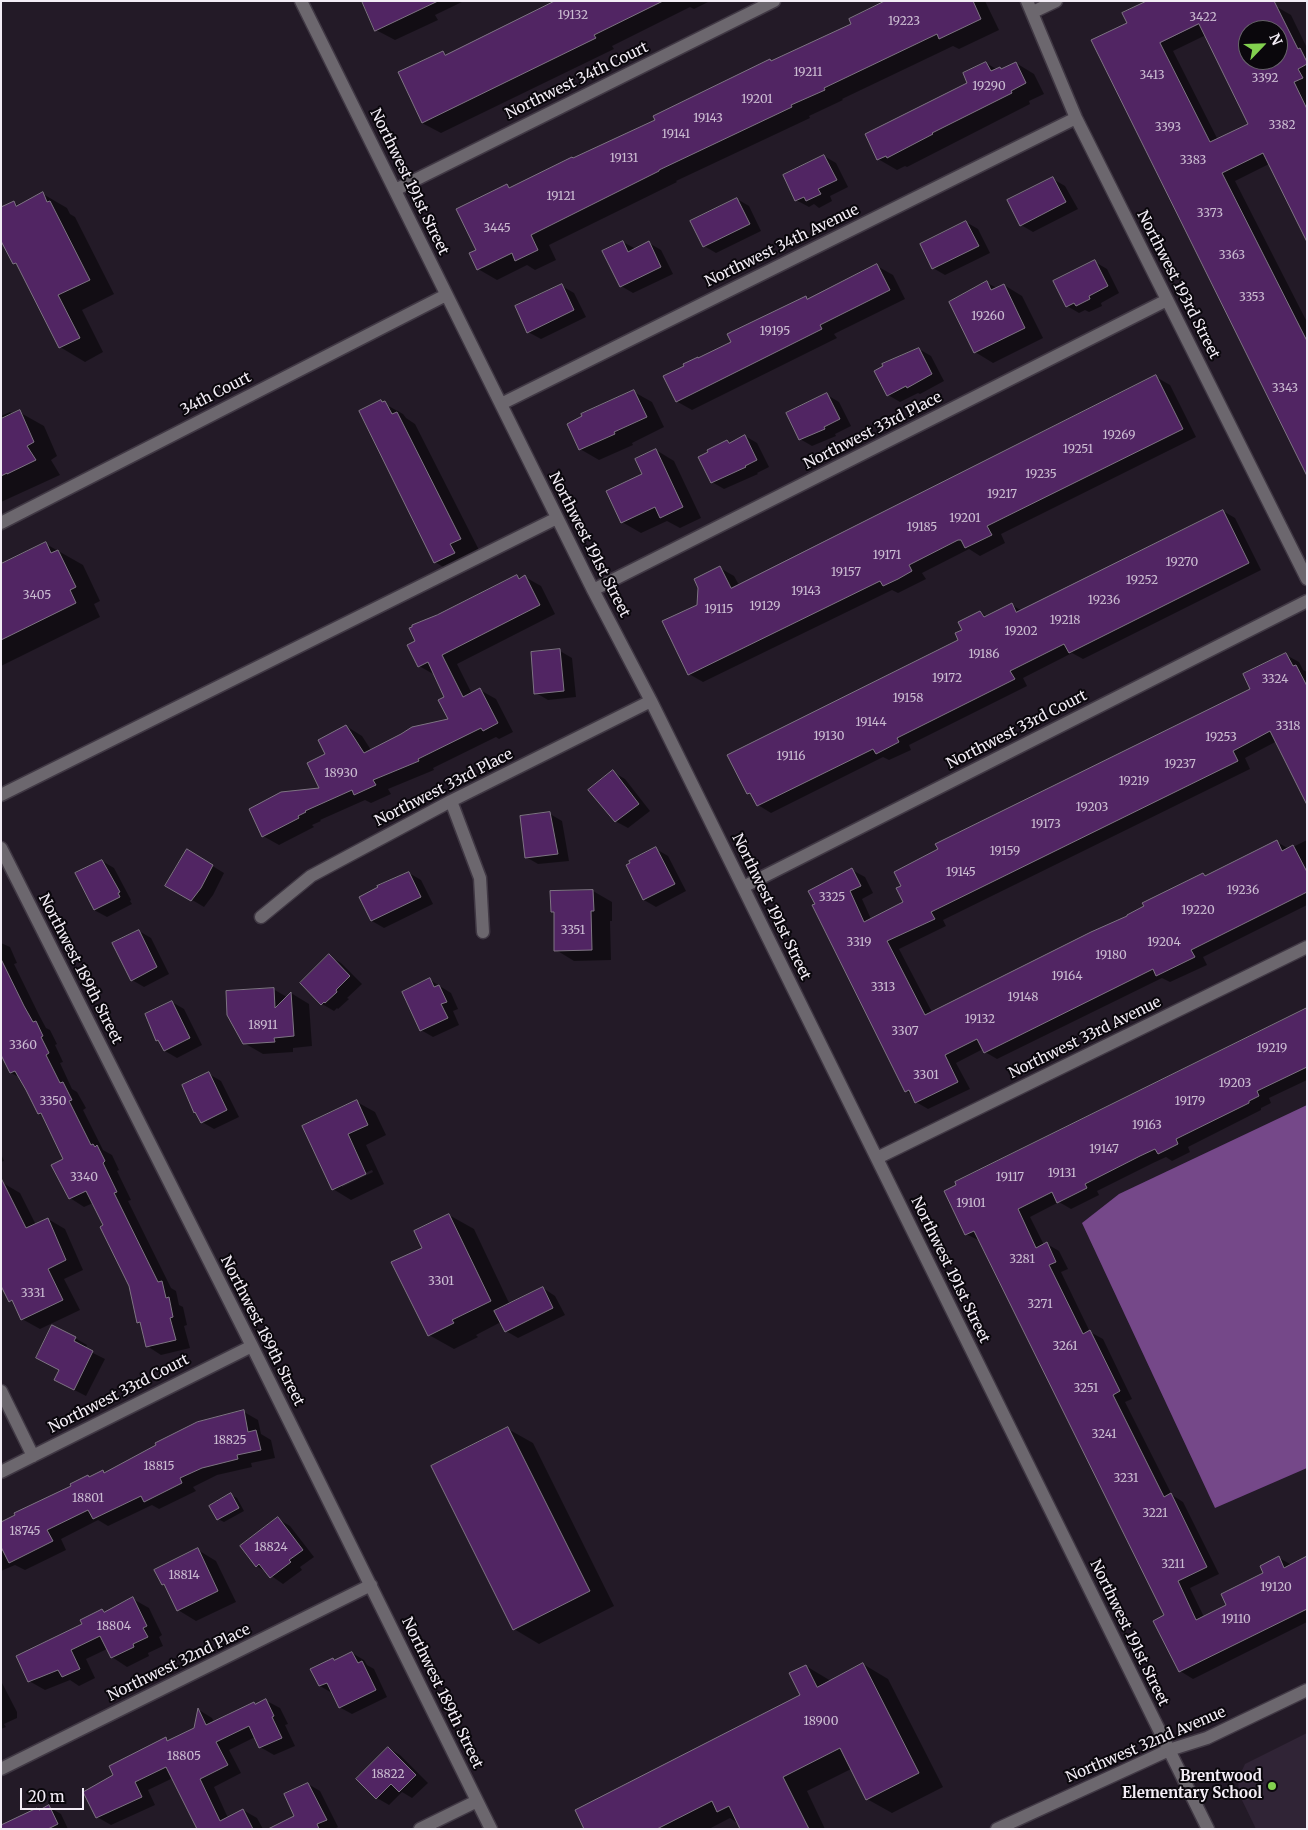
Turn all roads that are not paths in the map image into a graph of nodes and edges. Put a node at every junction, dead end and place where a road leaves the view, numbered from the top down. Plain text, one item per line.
1 (301, 1) edge
2 (774, 1) edge
3 (1056, 1) edge
4 (1030, 7) edge
5 (1076, 118) junction
6 (395, 190) junction
7 (446, 294) junction
8 (1167, 300) junction
9 (501, 404) junction
10 (557, 518) junction
11 (1, 523) edge
12 (1307, 579) edge
13 (593, 590) junction
14 (1307, 601) edge
15 (651, 701) junction
16 (1, 795) edge
17 (451, 802) junction
18 (1, 848) edge
19 (743, 887) junction
20 (261, 917) dead end
21 (483, 932) dead end
22 (1307, 947) edge
23 (877, 1158) junction
24 (252, 1346) junction
25 (1, 1391) edge
26 (34, 1456) junction
27 (1, 1472) edge
28 (371, 1586) junction
29 (1307, 1690) edge
30 (1169, 1750) junction
31 (1, 1769) edge
32 (478, 1800) junction
33 (420, 1829) edge
34 (492, 1829) edge
35 (997, 1829) edge
36 (1208, 1829) edge

1 - 6 street, Northwest 191st Street
2 - 6 street, Northwest 34th Court
3 - 4 street
4 - 5 street, Northwest 193rd Street
5 - 8 street, Northwest 193rd Street
5 - 9 street, Northwest 34th Avenue
6 - 7 street, Northwest 191st Street
7 - 9 street, Northwest 191st Street
7 - 11 street, 34th Court
8 - 12 street, Northwest 193rd Street
8 - 13 street, Northwest 33rd Place
9 - 10 street, Northwest 191st Street
10 - 13 street, Northwest 191st Street
10 - 16 street
13 - 15 street, Northwest 191st Street
14 - 19 street, Northwest 33rd Court
15 - 17 street, Northwest 33rd Place
15 - 19 street, Northwest 191st Street
17 - 20 street, Northwest 33rd Place
17 - 21 street
18 - 24 street, Northwest 189th Street
19 - 23 street, Northwest 191st Street
22 - 23 street, Northwest 33rd Avenue
23 - 30 street, Northwest 191st Street
24 - 26 street, Northwest 33rd Court
24 - 28 street, Northwest 189th Street
25 - 26 street
26 - 27 street, Northwest 33rd Court
28 - 31 street, Northwest 32nd Place
28 - 32 street, Northwest 189th Street
29 - 30 street, Northwest 32nd Avenue
30 - 35 street, Northwest 32nd Avenue
30 - 36 street, Northwest 191st Street
32 - 33 street
32 - 34 street, Northwest 189th Street

